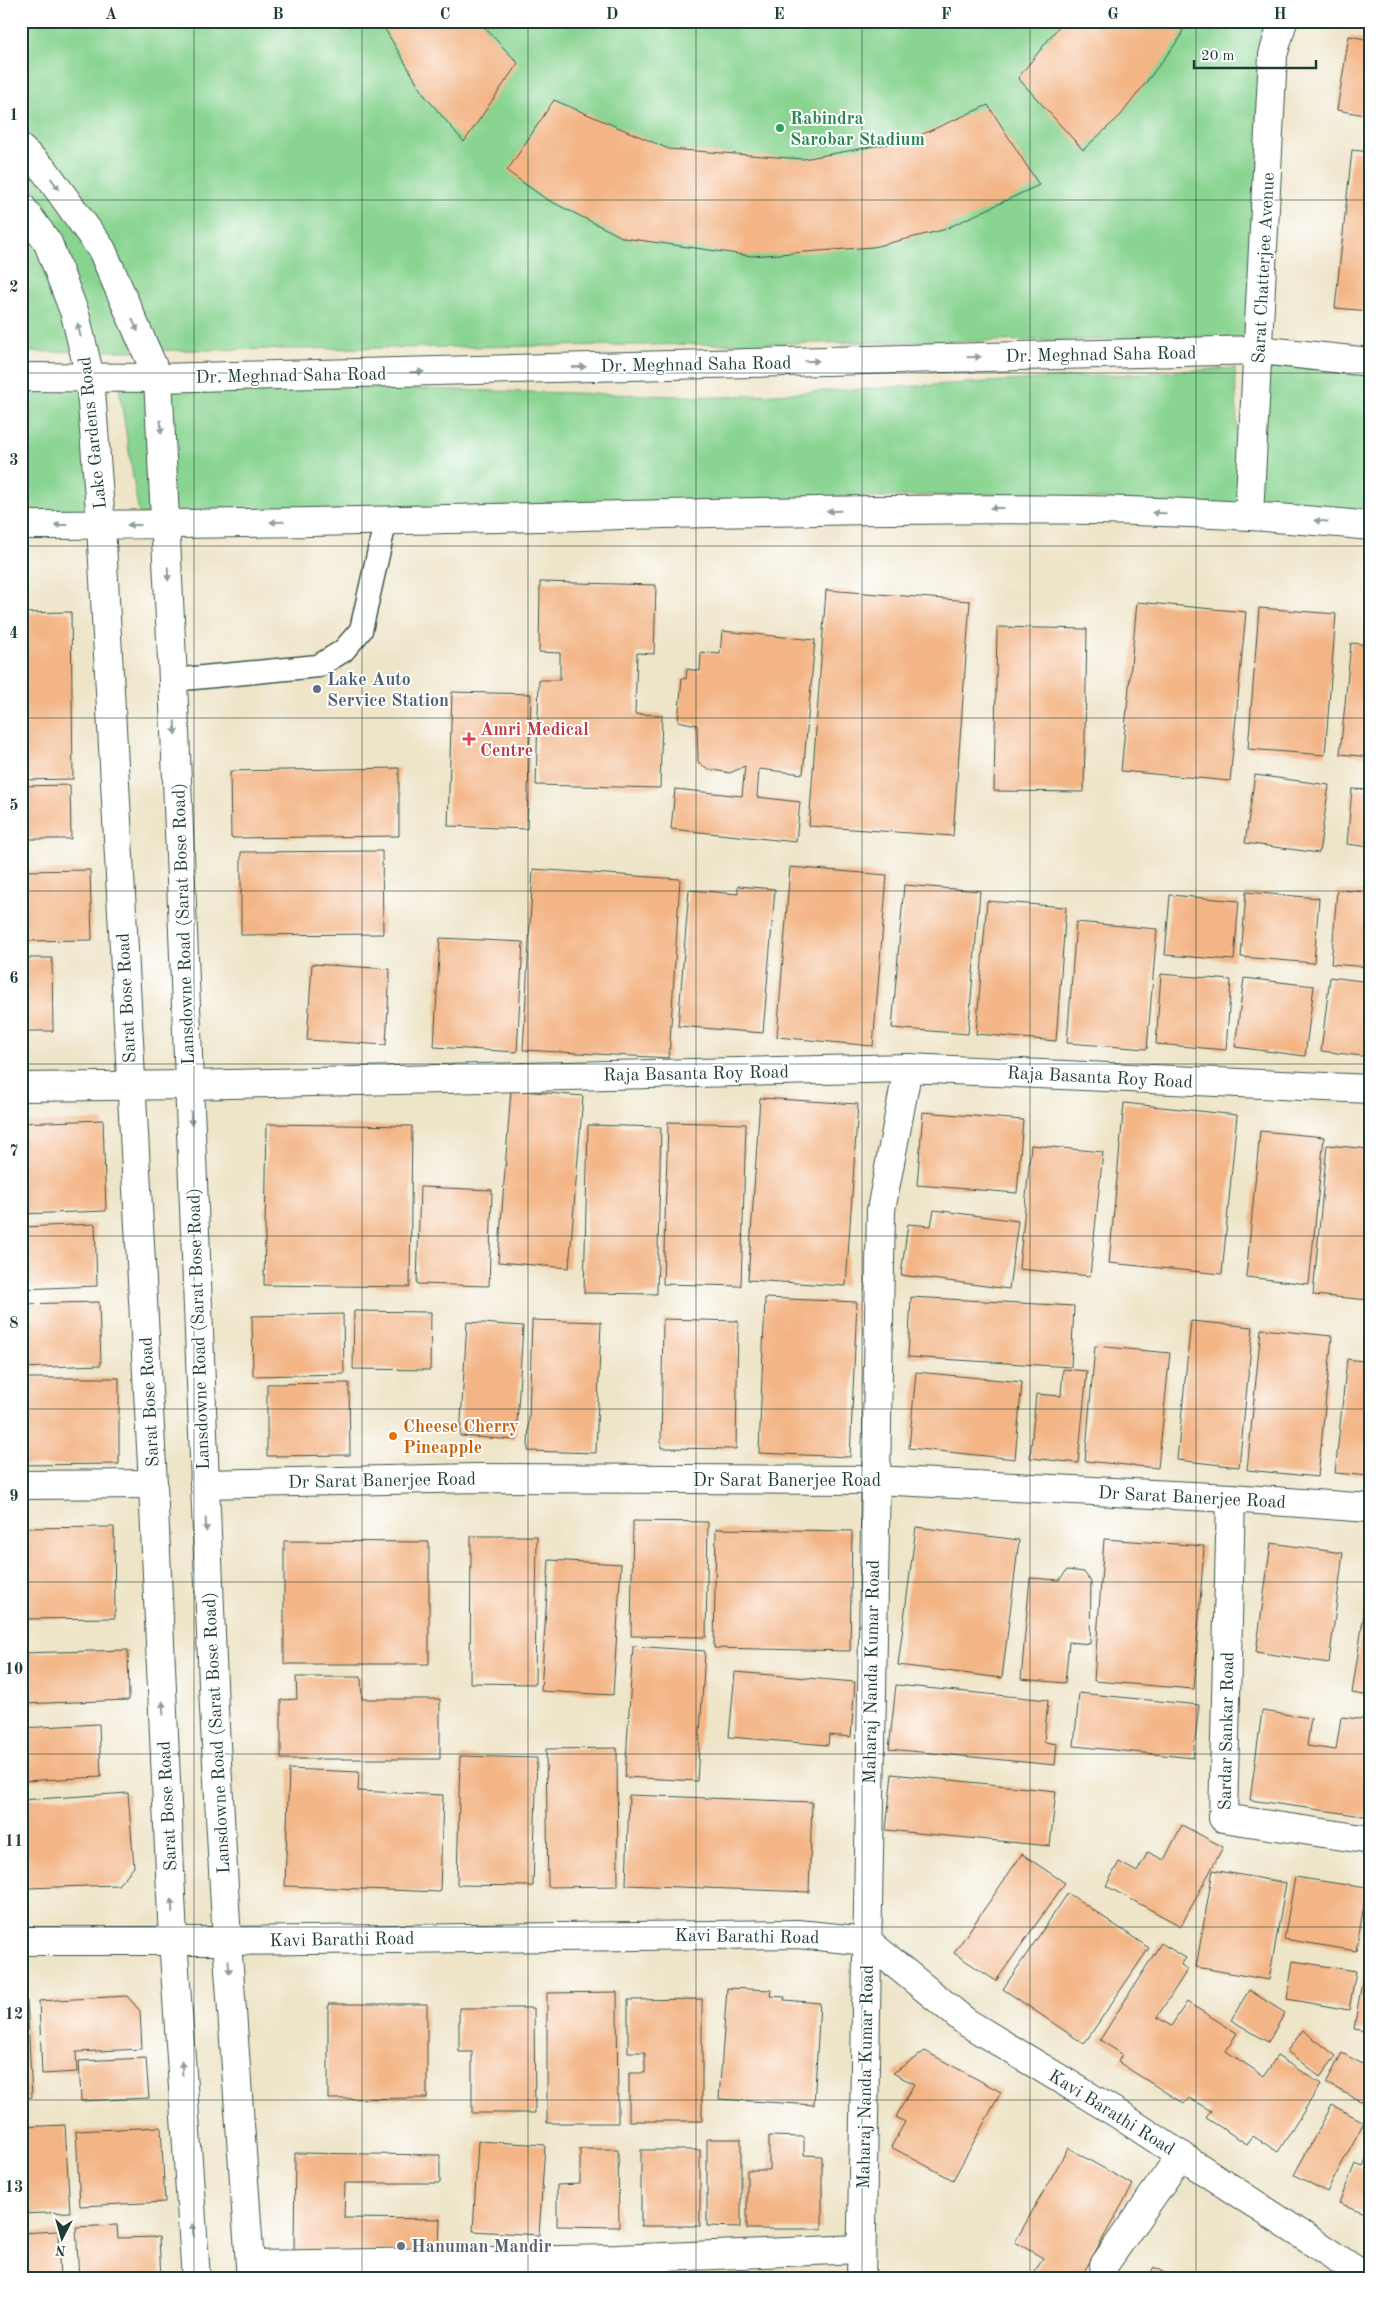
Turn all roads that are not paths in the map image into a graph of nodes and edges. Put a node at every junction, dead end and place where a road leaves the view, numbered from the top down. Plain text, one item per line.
1 (1283, 21) edge
2 (21, 149) edge
3 (21, 206) edge
4 (1259, 350) junction
5 (1370, 362) edge
6 (21, 377) edge
7 (90, 377) junction
8 (158, 378) junction
9 (1250, 516) junction
10 (386, 519) junction
11 (21, 525) edge
12 (102, 525) junction
13 (166, 525) junction
14 (1370, 526) edge
15 (173, 680) junction
16 (908, 1068) junction
17 (190, 1085) junction
18 (131, 1086) junction
19 (21, 1087) edge
20 (1370, 1089) edge
21 (875, 1480) junction
22 (153, 1484) junction
23 (204, 1484) junction
24 (21, 1485) edge
25 (1231, 1498) junction
26 (1370, 1508) edge
27 (1370, 1840) edge
28 (173, 1940) junction
29 (227, 1940) junction
30 (21, 1941) edge
31 (867, 1941) junction
32 (1181, 2155) junction
33 (861, 2250) junction
34 (1104, 2265) dead end
35 (250, 2272) edge
36 (196, 2279) edge
37 (860, 2279) edge
38 (1369, 2279) edge

1 - 4 street, Sarat Chatterjee Avenue
2 -> 8 street
7 -> 3 street, Lake Gardens Road
4 - 5 street, Dr. Meghnad Saha Road
8 -> 4 street, Dr. Meghnad Saha Road
4 - 9 street, Sarat Chatterjee Avenue
6 - 7 street, Dr. Meghnad Saha Road
7 - 8 street, Dr. Meghnad Saha Road
7 - 12 street, Lake Gardens Road
8 -> 13 street, Lansdowne Road (Sarat Bose Road)
9 -> 10 street
14 -> 9 street
10 -> 13 street
10 - 15 lane
12 -> 11 street
13 -> 12 street
12 - 18 street, Sarat Bose Road
13 -> 15 street, Lansdowne Road (Sarat Bose Road)
15 -> 17 street, Lansdowne Road (Sarat Bose Road)
16 - 17 street, Raja Basanta Roy Road
16 - 20 street, Raja Basanta Roy Road
16 - 21 street, Maharaj Nanda Kumar Road
17 - 18 street, Raja Basanta Roy Road
17 -> 23 street, Lansdowne Road (Sarat Bose Road)
18 - 19 street, Raja Basanta Roy Road
18 - 22 street, Sarat Bose Road
21 - 23 street, Dr Sarat Banerjee Road
21 - 25 street, Dr Sarat Banerjee Road
21 - 31 street, Maharaj Nanda Kumar Road
22 - 24 street
28 -> 22 street, Sarat Bose Road
23 -> 29 street, Lansdowne Road (Sarat Bose Road)
25 - 26 street, Dr Sarat Banerjee Road
25 - 27 street, Sardar Sankar Road
28 - 29 street, Kavi Barathi Road
28 - 30 street, Kavi Barathi Road
36 -> 28 street, Sarat Bose Road
29 - 31 street, Kavi Barathi Road
29 -> 35 street, Lansdowne Road (Sarat Bose Road)
31 - 32 street, Kavi Barathi Road
31 - 33 street, Maharaj Nanda Kumar Road
32 - 34 street
32 - 38 street, Kavi Barathi Road
33 - 35 street
33 - 37 street, Maharaj Nanda Kumar Road

